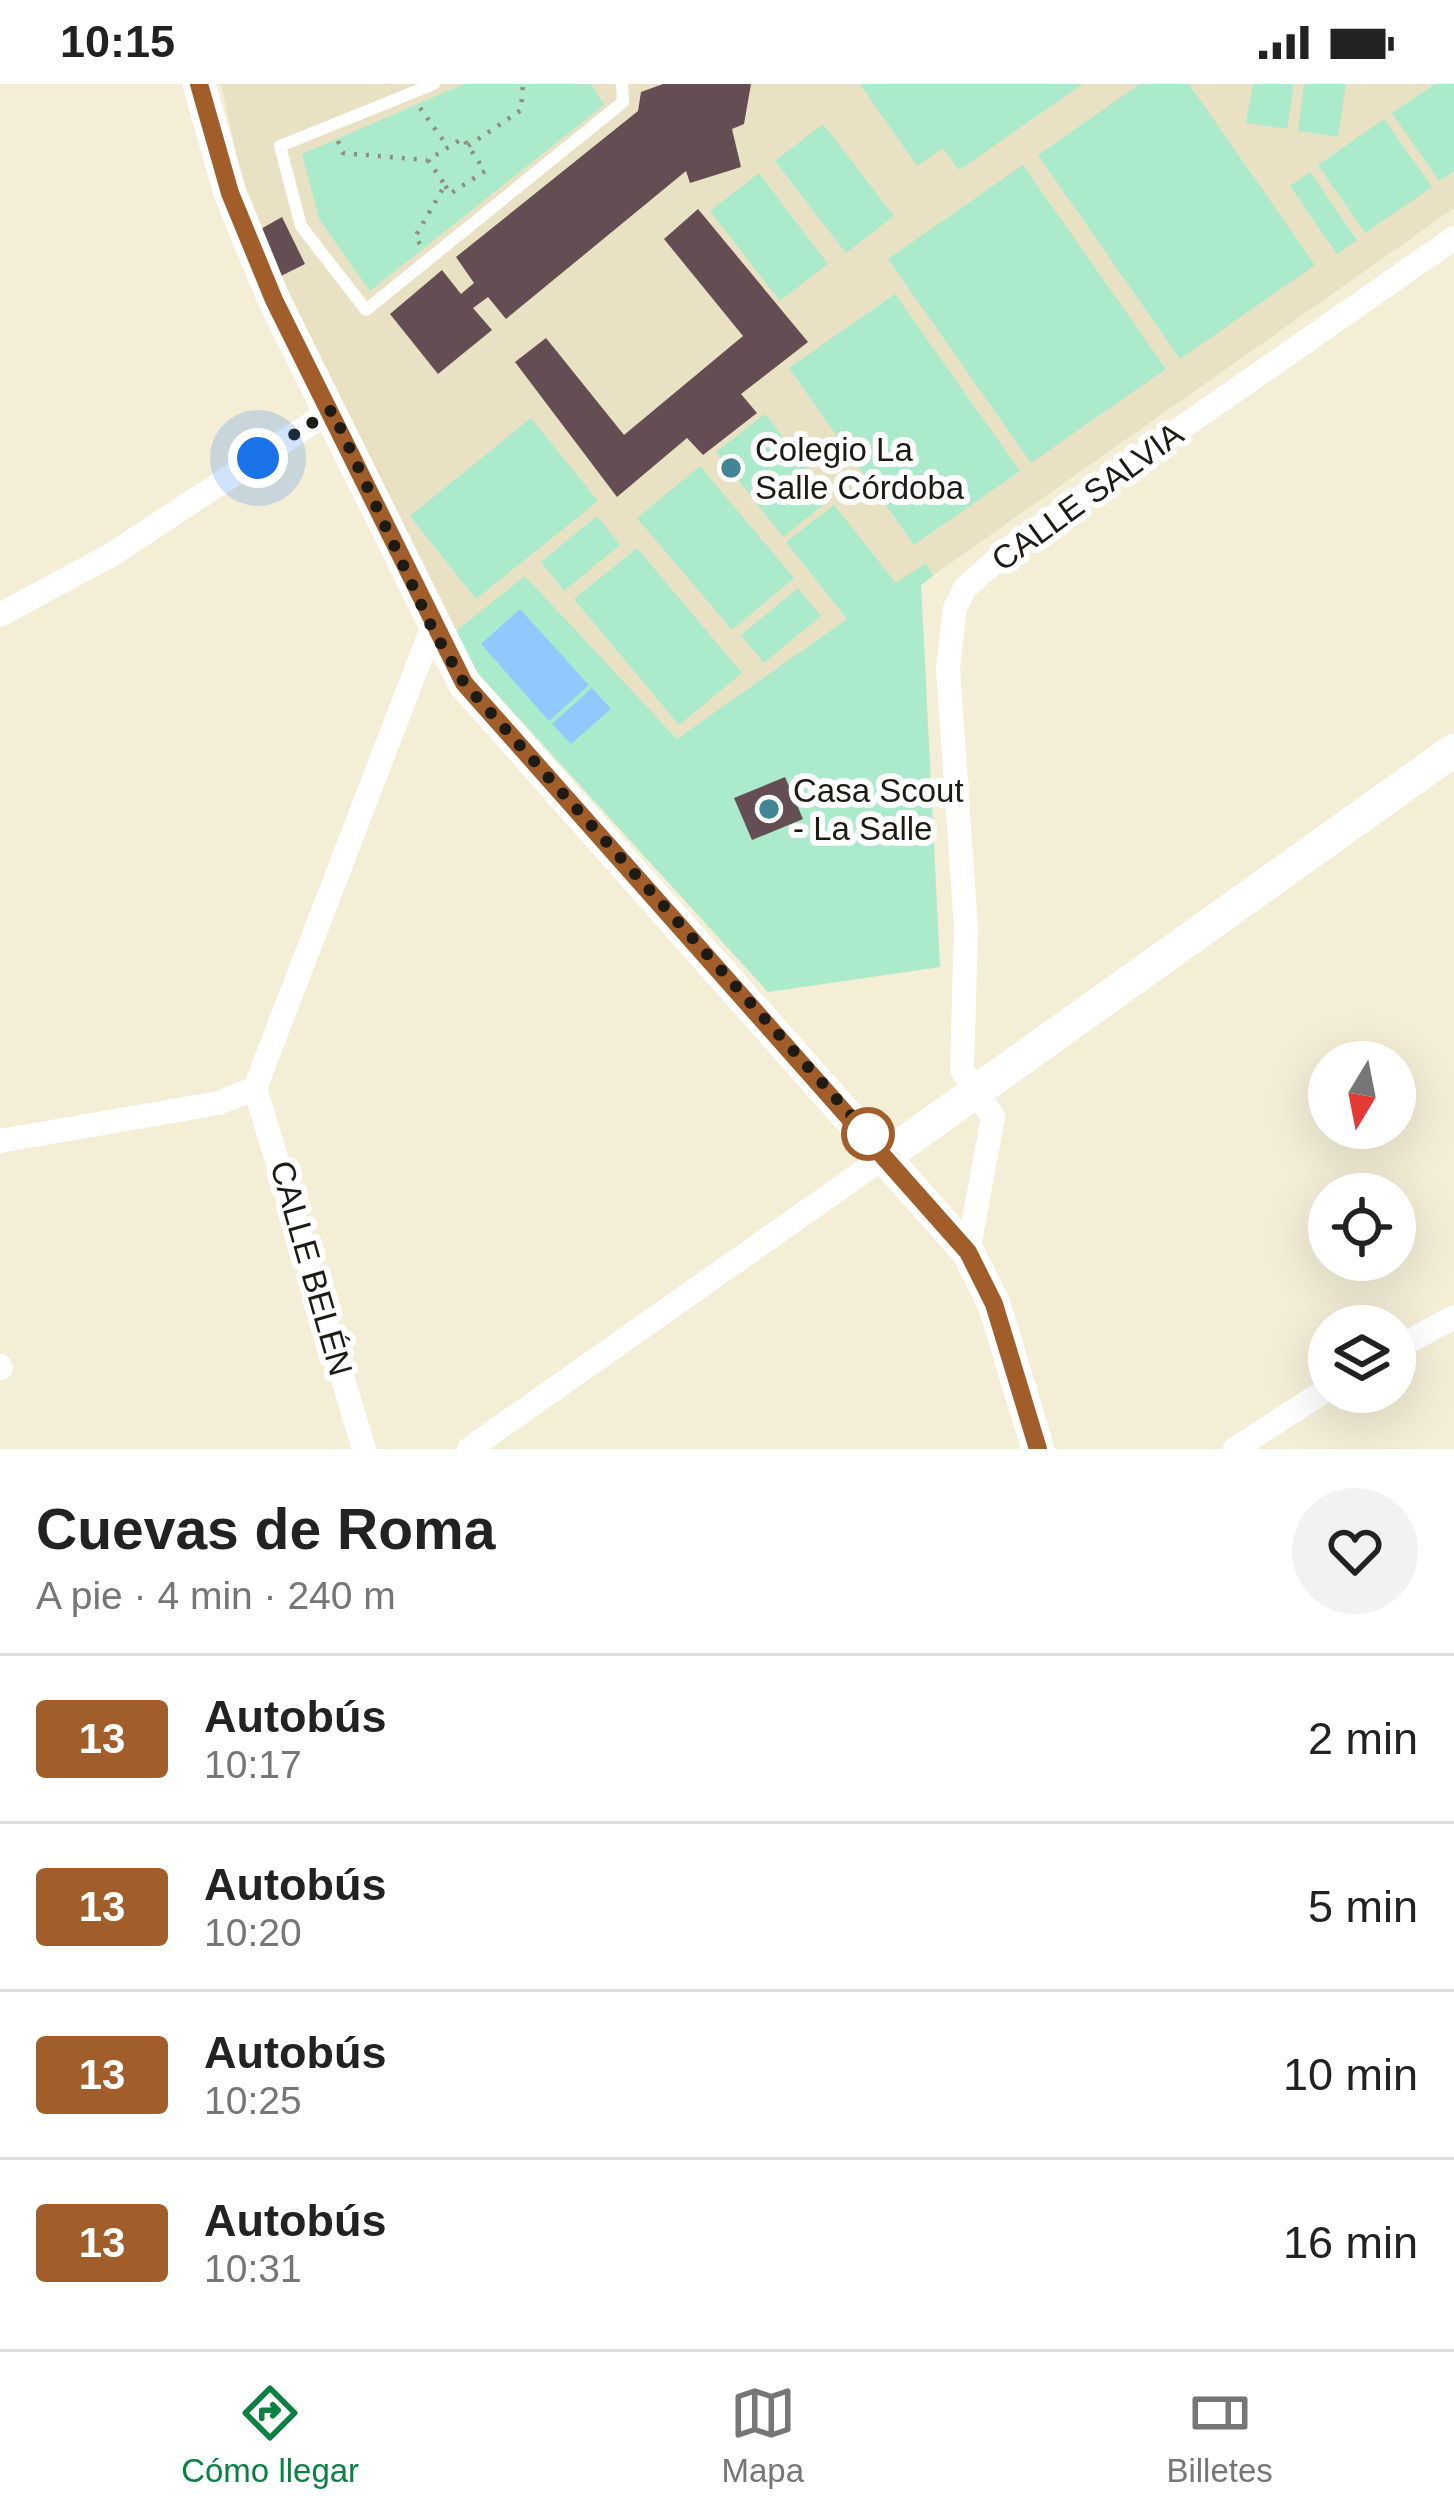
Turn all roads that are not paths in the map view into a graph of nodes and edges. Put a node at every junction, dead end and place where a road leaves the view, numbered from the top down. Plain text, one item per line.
1 (200, 84) edge
2 (434, 84) edge
3 (622, 84) edge
4 (1454, 238) edge
5 (332, 410) junction
6 (0, 615) edge
7 (432, 628) junction
8 (1454, 750) edge
9 (255, 1088) junction
10 (977, 1093) junction
11 (0, 1141) edge
12 (887, 1155) junction
13 (968, 1252) junction
14 (1454, 1317) edge
15 (1416, 1338) edge
16 (1308, 1402) edge
17 (364, 1449) edge
18 (469, 1449) edge
19 (1038, 1449) edge
20 (1235, 1449) edge

1 - 5 street
2 - 3 lane
4 - 10 street, CALLE SALVIA
5 - 6 street
5 - 7 street
7 - 9 street
7 - 12 street
8 - 10 street
9 - 11 street
9 - 17 street, CALLE BELÉN
10 - 12 street
10 - 13 street, CALLE SALVIA
12 - 13 street
12 - 18 street
13 - 19 street
14 - 15 street
16 - 20 street

